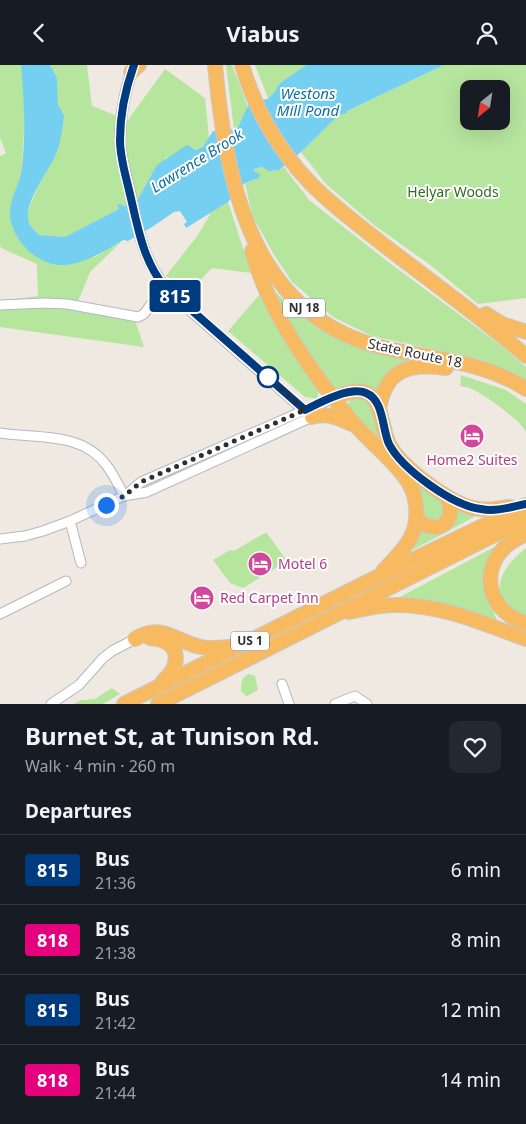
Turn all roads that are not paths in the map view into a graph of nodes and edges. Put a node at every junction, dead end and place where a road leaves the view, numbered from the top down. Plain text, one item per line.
1 (205, 65) edge
2 (215, 65) edge
3 (242, 65) edge
4 (135, 67) edge
5 (218, 92) junction
6 (244, 216) junction
7 (164, 286) junction
8 (447, 294) junction
9 (0, 305) edge
10 (526, 332) edge
11 (526, 356) edge
12 (509, 379) junction
13 (526, 389) edge
14 (333, 398) junction
15 (380, 410) junction
16 (308, 414) junction
17 (356, 425) junction
18 (0, 433) edge
19 (230, 443) junction
20 (235, 453) junction
21 (124, 496) junction
22 (446, 496) junction
23 (526, 504) edge
24 (416, 518) junction
25 (526, 519) edge
26 (70, 521) junction
27 (526, 534) edge
28 (0, 539) edge
29 (81, 563) dead end
30 (376, 578) junction
31 (66, 581) dead end
32 (0, 614) edge
33 (334, 616) junction
34 (526, 623) edge
35 (135, 639) junction
36 (526, 639) edge
37 (237, 647) junction
38 (282, 684) dead end
39 (153, 689) junction
40 (51, 704) edge
41 (124, 704) edge
42 (158, 704) edge
43 (289, 704) edge
44 (335, 704) edge
45 (367, 704) edge

1 - 5 highway
2 - 5 highway, State Route 18 / NJ 18
3 - 8 highway
4 - 7 street
5 - 6 highway, State Route 18 / NJ 18
6 - 12 highway, State Route 18 / NJ 18
6 - 14 highway
7 - 9 street
7 - 16 street
8 - 10 highway
8 - 11 highway
12 - 13 highway, State Route 18 / NJ 18
12 - 15 highway
14 - 15 highway
14 - 16 street
14 - 17 highway
15 - 22 highway
16 - 17 highway
16 - 19 street
16 - 20 street
17 - 24 highway
18 - 21 street
19 - 20 street
19 - 21 street
20 - 21 street
21 - 26 street
22 - 23 highway
22 - 24 highway
23 - 30 highway, US 1
24 - 30 highway
25 - 33 highway, US 1
26 - 28 street
26 - 29 street
27 - 34 highway
30 - 37 highway, US 1
31 - 32 street
33 - 36 highway
33 - 42 highway, US 1
35 - 37 highway
35 - 39 highway
35 - 40 street
37 - 39 highway, US 1
38 - 43 street
39 - 41 highway, US 1
44 - 45 street

